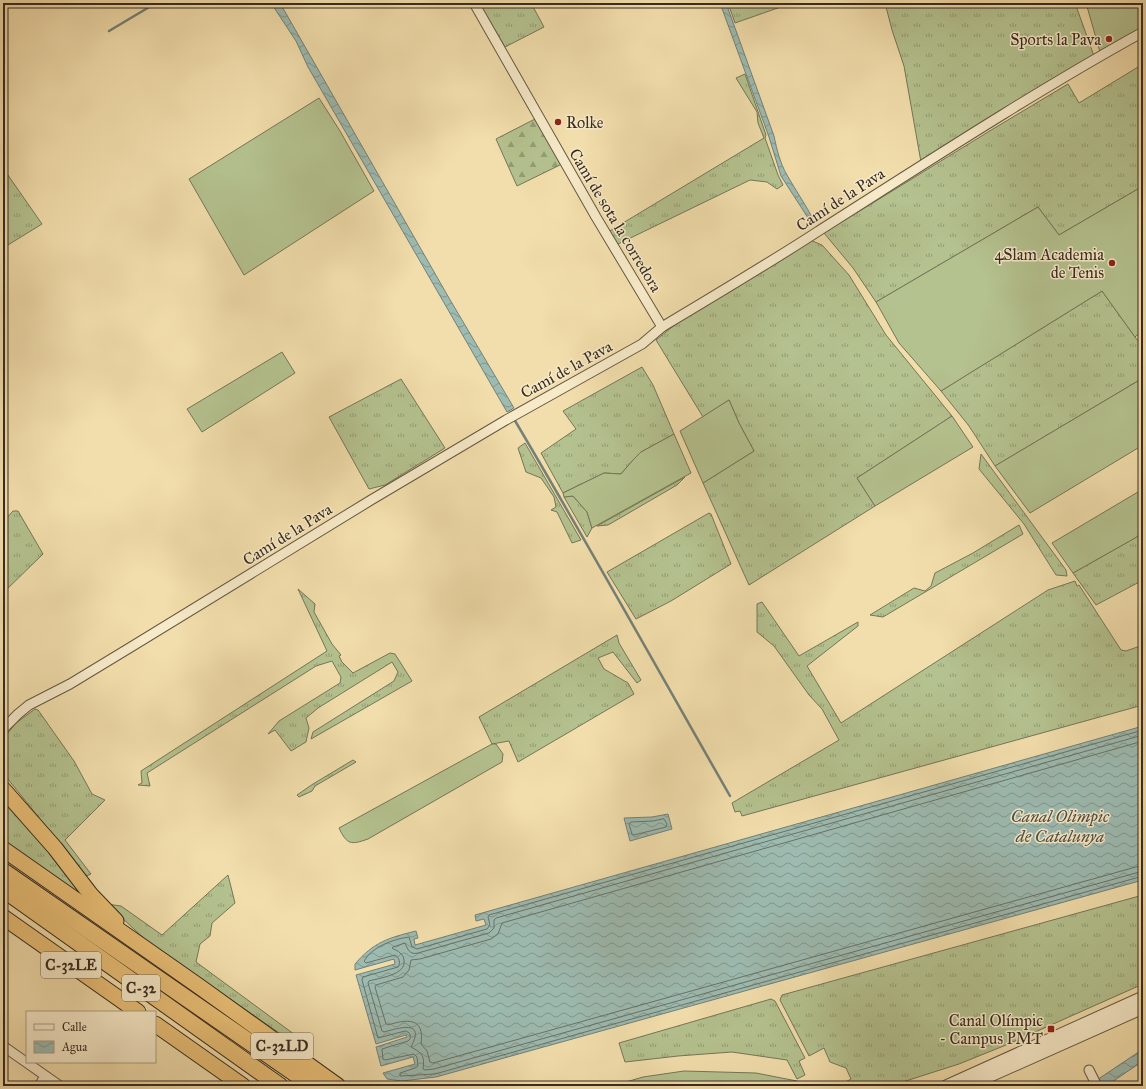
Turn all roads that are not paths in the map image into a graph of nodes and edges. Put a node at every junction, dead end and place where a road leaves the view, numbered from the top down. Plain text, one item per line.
1 (474, 3) edge
2 (1143, 32) edge
3 (662, 327) junction
4 (3, 729) edge
5 (3, 789) edge
6 (3, 849) edge
7 (5, 876) edge
8 (3, 917) edge
9 (138, 944) junction
10 (1143, 997) edge
11 (1143, 1008) edge
12 (137, 1011) edge
13 (156, 1025) edge
14 (3, 1046) edge
15 (26, 1062) edge
16 (27, 1063) edge
17 (1090, 1073) dead end
18 (45, 1076) junction
19 (39, 1086) edge
20 (60, 1086) edge
21 (243, 1086) edge
22 (280, 1086) edge
23 (313, 1086) edge
24 (338, 1086) edge
25 (946, 1086) edge
26 (968, 1086) edge
27 (1097, 1086) edge

1 - 3 street, Camí de sota la corredora
2 - 3 street, Camí de la Pava
3 - 4 street, Camí de la Pava
5 - 9 highway
6 - 9 highway, C-32LD
7 - 22 highway, C-32
7 - 23 highway, C-32
8 - 12 highway, C-32LE
9 - 24 highway, C-32LD
10 - 25 street
11 - 26 street
13 - 21 highway
14 - 15 street
16 - 18 street
17 - 27 street
18 - 19 street
18 - 20 street

